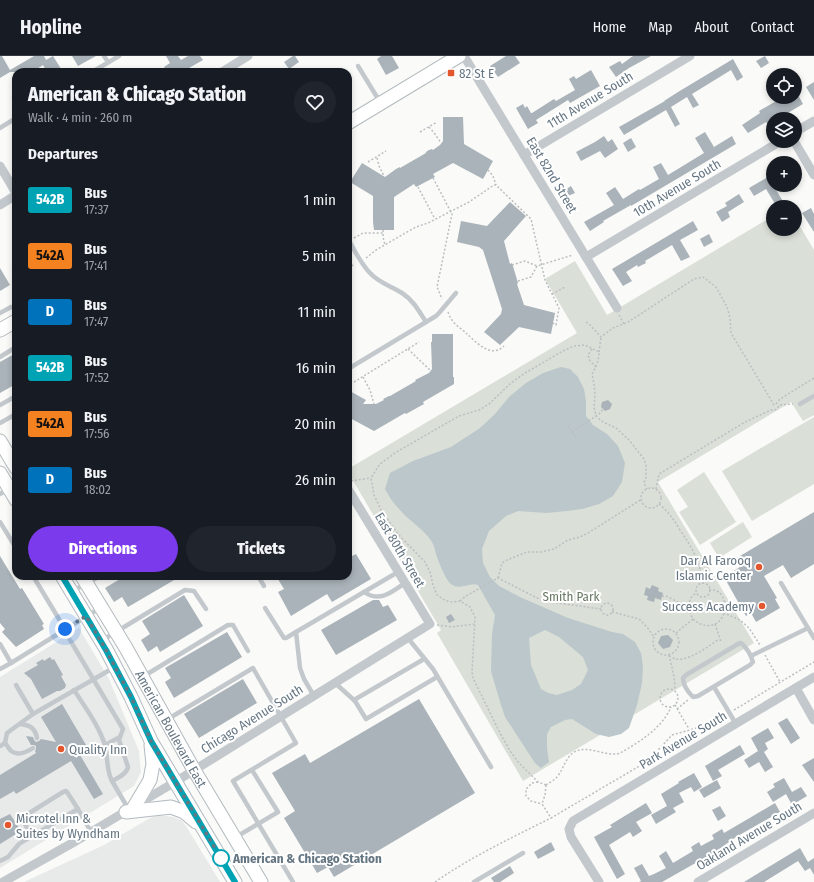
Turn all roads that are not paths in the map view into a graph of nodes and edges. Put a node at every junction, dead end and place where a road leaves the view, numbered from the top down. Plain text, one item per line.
1 (104, 56) edge
2 (119, 56) edge
3 (248, 56) edge
4 (459, 56) edge
5 (464, 56) edge
6 (690, 56) edge
7 (108, 62) junction
8 (358, 66) dead end
9 (98, 68) edge
10 (228, 68) edge
11 (381, 104) junction
12 (12, 120) edge
13 (352, 121) edge
14 (814, 121) edge
15 (0, 128) edge
16 (802, 128) edge
17 (769, 148) edge
18 (798, 148) edge
19 (524, 155) junction
20 (0, 166) edge
21 (814, 174) edge
22 (12, 187) edge
23 (12, 197) edge
24 (0, 205) edge
25 (352, 245) edge
26 (586, 257) junction
27 (456, 293) dead end
28 (12, 307) edge
29 (617, 311) road end
30 (0, 313) edge
31 (12, 322) edge
32 (426, 322) junction
33 (0, 330) edge
34 (12, 350) edge
35 (0, 357) edge
36 (352, 367) edge
37 (814, 396) edge
38 (12, 398) edge
39 (800, 404) road end
40 (0, 405) edge
41 (12, 416) edge
42 (0, 423) edge
43 (0, 441) edge
44 (12, 461) edge
45 (0, 473) edge
46 (8, 489) edge
47 (352, 497) edge
48 (0, 522) edge
49 (12, 542) edge
50 (398, 572) junction
51 (35, 580) edge
52 (64, 580) edge
53 (84, 580) edge
54 (260, 580) edge
55 (405, 583) junction
56 (781, 583) dead end
57 (264, 586) dead end
58 (72, 592) junction
59 (364, 592) junction
60 (101, 607) junction
61 (265, 608) dead end
62 (206, 609) dead end
63 (86, 616) junction
64 (430, 624) joint
65 (808, 628) junction
66 (65, 629) junction
67 (116, 632) junction
68 (296, 632) junction
69 (407, 638) junction
70 (814, 638) edge
71 (70, 640) dead end
72 (101, 641) junction
73 (0, 644) edge
74 (248, 651) dead end
75 (751, 656) junction
76 (424, 659) junction
77 (11, 663) junction
78 (115, 667) junction
79 (0, 669) edge
80 (142, 677) junction
81 (437, 677) junction
82 (814, 677) edge
83 (94, 679) junction
84 (335, 683) junction
85 (16, 685) dead end
86 (714, 687) junction
87 (796, 688) junction
88 (74, 690) junction
89 (314, 696) junction
90 (354, 700) junction
91 (33, 714) junction
92 (281, 716) junction
93 (166, 719) junction
94 (814, 720) edge
95 (20, 724) junction
96 (736, 724) junction
97 (120, 737) junction
98 (37, 738) dead end
99 (151, 741) junction
100 (5, 743) junction
101 (0, 746) edge
102 (105, 746) junction
103 (33, 748) dead end
104 (491, 767) dead end
105 (194, 770) junction
106 (252, 770) junction
107 (112, 781) junction
108 (175, 782) junction
109 (78, 809) junction
110 (130, 809) junction
111 (814, 813) edge
112 (258, 824) junction
113 (202, 826) junction
114 (91, 832) junction
115 (32, 836) junction
116 (235, 838) junction
117 (523, 853) dead end
118 (0, 862) edge
119 (3, 882) edge
120 (235, 882) edge
121 (261, 882) edge
122 (293, 882) edge
123 (474, 882) edge
124 (599, 882) edge
125 (698, 882) edge

1 - 7 lane
2 - 7 lane
3 - 10 street
4 - 11 main road
5 - 19 street, East 82nd Street
6 - 19 street, 11th Avenue South
7 - 9 lane
8 - 11 lane
11 - 13 main road
12 - 15 lane
14 - 16 street
17 - 26 street, 10th Avenue South
18 - 21 street
19 - 26 street, East 82nd Street
20 - 22 street
23 - 24 street
25 - 32 lane
26 - 29 street, East 82nd Street
27 - 32 lane
28 - 30 lane
31 - 33 main road
32 - 36 lane
34 - 35 lane
37 - 39 lane
38 - 40 lane
41 - 42 lane
43 - 44 main road
45 - 46 main road
47 - 50 street, East 80th Street
48 - 49 lane
50 - 55 street, East 80th Street
50 - 59 lane
51 - 66 lane
52 - 58 main road, American Boulevard East
53 - 58 lane
53 - 60 main road, American Boulevard East
54 - 57 lane
55 - 59 lane
55 - 64 street, East 80th Street
56 - 65 lane
58 - 63 main road, American Boulevard East
59 - 68 lane
60 - 63 lane
60 - 67 main road, American Boulevard East
61 - 68 lane
62 - 67 lane
63 - 66 lane
63 - 72 main road, American Boulevard East
64 - 69 street, Chicago Avenue South
65 - 70 lane
65 - 75 lane
66 - 77 lane
67 - 72 lane
67 - 80 main road, American Boulevard East
68 - 89 lane
69 - 76 lane
69 - 84 street, Chicago Avenue South
71 - 83 lane
72 - 78 main road, American Boulevard East
73 - 77 lane
74 - 80 lane
75 - 86 lane
75 - 86 lane
76 - 81 lane
76 - 90 lane
77 - 79 lane
78 - 83 lane
78 - 99 main road, American Boulevard East
80 - 93 main road, American Boulevard East
81 - 90 lane
81 - 104 lane
82 - 87 street, Park Avenue South
83 - 88 lane
83 - 97 lane
84 - 89 street, Chicago Avenue South
84 - 90 lane
85 - 91 lane
86 - 96 lane
87 - 94 street
87 - 96 street, Park Avenue South
88 - 91 lane
88 - 102 lane
89 - 92 street, Chicago Avenue South
91 - 95 lane
92 - 93 lane
92 - 105 street, Chicago Avenue South
92 - 106 lane
93 - 105 main road, American Boulevard East
95 - 98 lane
95 - 100 lane
96 - 124 street, Park Avenue South
97 - 102 lane
97 - 107 lane
99 - 108 main road, American Boulevard East
99 - 110 main road
100 - 101 lane
100 - 103 lane
102 - 107 lane
105 - 108 street, Chicago Avenue South
105 - 116 main road, American Boulevard East
106 - 112 lane
106 - 112 lane
107 - 110 lane
108 - 110 street, Chicago Avenue South
108 - 113 main road, American Boulevard East
109 - 114 lane
109 - 115 lane
109 - 115 lane
110 - 113 main road
110 - 114 street, Chicago Avenue South
111 - 125 street, Oakland Avenue South
112 - 116 lane
112 - 122 lane
113 - 120 main road, American Boulevard East
114 - 119 street, Chicago Avenue South
115 - 118 lane
116 - 121 main road, American Boulevard East
117 - 123 lane

